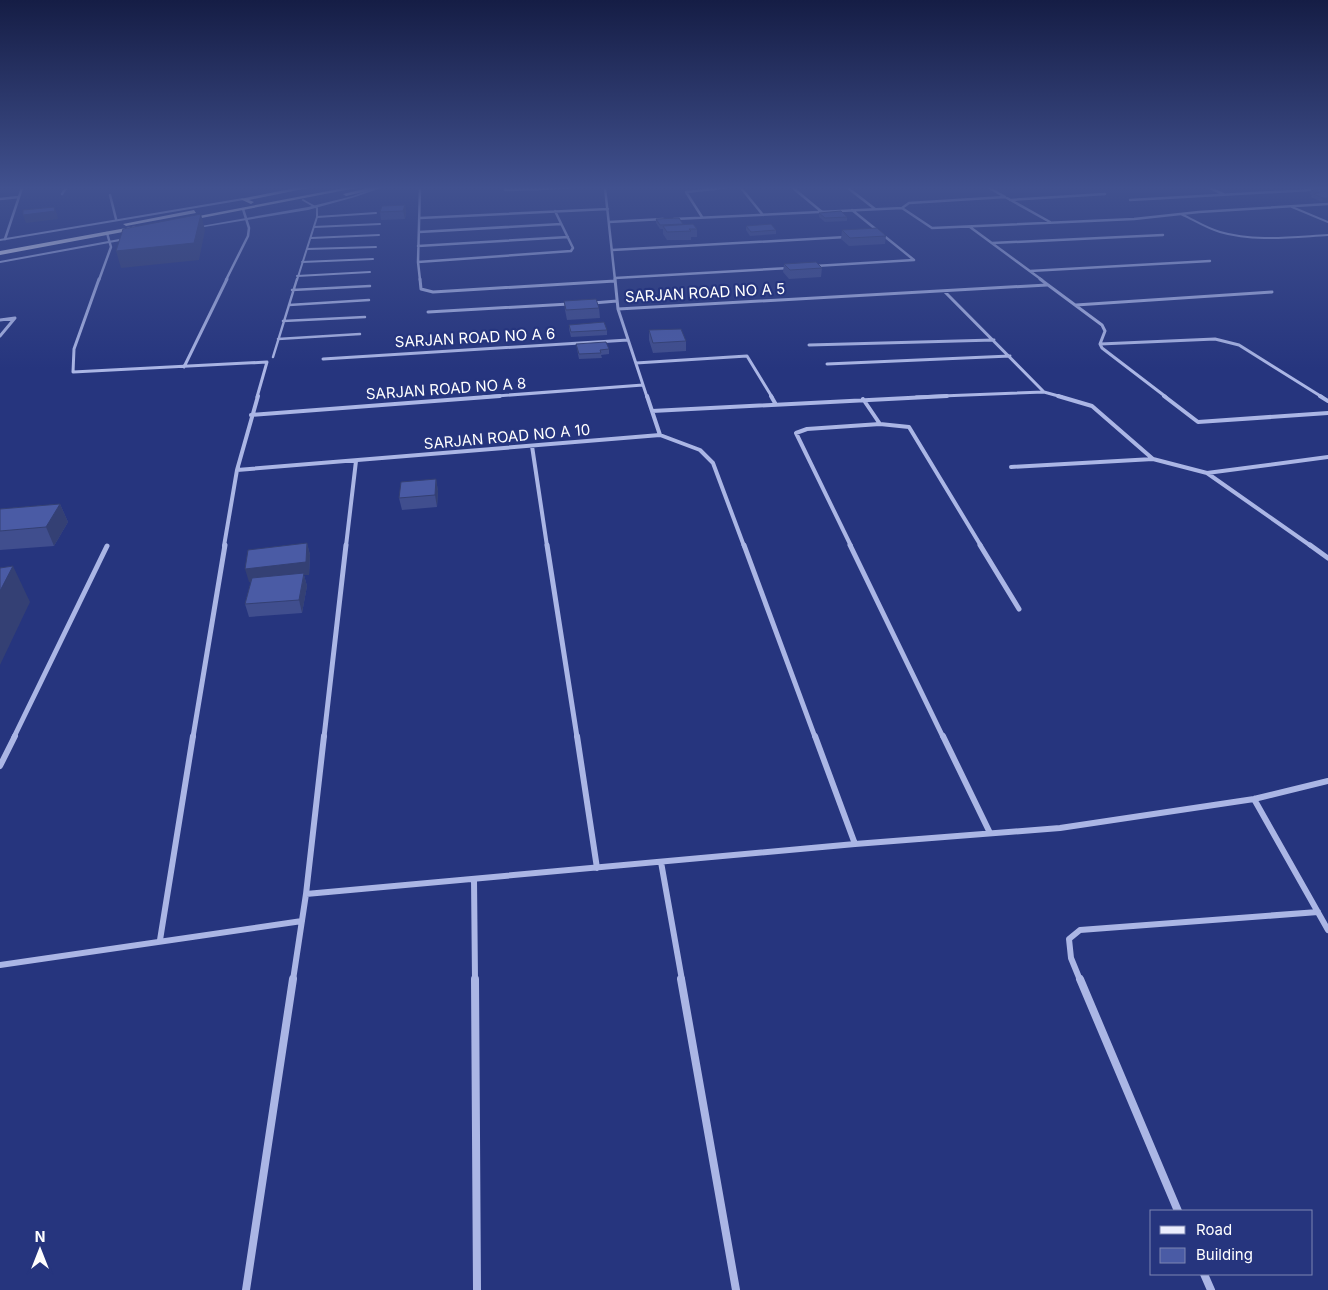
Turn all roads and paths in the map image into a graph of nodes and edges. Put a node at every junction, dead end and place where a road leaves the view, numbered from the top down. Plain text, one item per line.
1 (26, 248) edge
2 (75, 248) edge
3 (110, 248) edge
4 (242, 248) edge
5 (325, 248) edge
6 (418, 248) edge
7 (573, 248) edge
8 (646, 248) edge
9 (899, 248) edge
10 (999, 248) edge
11 (307, 249) joint
12 (612, 250) joint
13 (0, 253) edge
14 (374, 258) dead end
15 (1210, 261) dead end
16 (0, 262) edge
17 (302, 262) junction
18 (418, 262) junction
19 (808, 266) edge
20 (798, 267) edge
21 (1030, 271) junction
22 (370, 272) dead end
23 (297, 276) junction
24 (615, 279) junction
25 (1048, 285) junction
26 (370, 286) dead end
27 (292, 290) junction
28 (944, 291) junction
29 (1272, 292) dead end
30 (369, 300) dead end
31 (617, 301) junction
32 (587, 303) edge
33 (578, 304) edge
34 (289, 305) junction
35 (1075, 305) junction
36 (618, 309) junction
37 (428, 312) dead end
38 (365, 316) dead end
39 (0, 320) edge
40 (283, 321) junction
41 (360, 334) dead end
42 (0, 336) edge
43 (278, 339) junction
44 (628, 340) junction
45 (994, 340) junction
46 (1100, 344) junction
47 (809, 345) dead end
48 (1010, 356) junction
49 (273, 358) dead end
50 (323, 358) dead end
51 (636, 363) junction
52 (828, 364) dead end
53 (184, 366) junction
54 (643, 385) junction
55 (1044, 392) junction
56 (863, 399) junction
57 (1328, 401) edge
58 (775, 403) junction
59 (652, 411) junction
60 (1328, 413) edge
61 (251, 415) junction
62 (880, 424) junction
63 (660, 435) junction
64 (532, 446) junction
65 (1153, 458) junction
66 (1328, 458) edge
67 (356, 460) junction
68 (1011, 467) dead end
69 (237, 470) junction
70 (1207, 473) junction
71 (107, 546) dead end
72 (1328, 558) edge
73 (1020, 609) dead end
74 (0, 766) edge
75 (1328, 780) edge
76 (1254, 799) junction
77 (990, 834) junction
78 (855, 844) junction
79 (661, 862) junction
80 (597, 868) junction
81 (474, 879) junction
82 (306, 894) junction
83 (1318, 912) junction
84 (302, 921) junction
85 (1328, 930) edge
86 (160, 940) junction
87 (0, 965) edge
88 (1178, 1210) edge
89 (1204, 1275) edge
90 (246, 1290) edge
91 (477, 1290) edge
92 (736, 1290) edge
93 (1211, 1290) edge

1 - 13 main road
2 - 16 street
3 - 53 street
4 - 53 street
5 - 11 lane
6 - 18 street
7 - 18 street
8 - 12 street
9 - 19 street
10 - 21 street
11 - 17 lane
12 - 24 street
14 - 17 lane
15 - 21 street
17 - 23 lane
18 - 24 street
20 - 24 street
21 - 25 street
22 - 23 lane
23 - 27 lane
24 - 31 street
25 - 28 street, SARJAN ROAD NO A 5
25 - 35 street
26 - 27 lane
27 - 34 lane
28 - 36 street, SARJAN ROAD NO A 5
28 - 45 street
29 - 35 street
30 - 34 lane
31 - 32 street
31 - 36 street
33 - 37 street
34 - 40 lane
35 - 46 street
36 - 44 street
38 - 40 lane
39 - 42 street
40 - 43 lane
41 - 43 lane
43 - 49 lane
44 - 50 street, SARJAN ROAD NO A 6
44 - 51 street
45 - 47 street
45 - 48 street
46 - 57 street
46 - 60 street
48 - 52 street
48 - 55 street
51 - 54 street
51 - 58 street
53 - 61 street
54 - 59 street
54 - 61 street, SARJAN ROAD NO A 8
55 - 56 street
55 - 65 street
56 - 58 street
56 - 62 street
58 - 59 street
59 - 63 street
61 - 69 street
62 - 73 street
62 - 77 street
63 - 64 street, SARJAN ROAD NO A 10
63 - 78 street
64 - 67 street, SARJAN ROAD NO A 10
64 - 80 street
65 - 68 street
65 - 70 street
66 - 70 street
67 - 69 street, SARJAN ROAD NO A 10
67 - 82 street
69 - 86 street
70 - 72 street
71 - 74 street
75 - 76 street
76 - 77 street
76 - 83 street
77 - 78 street
78 - 79 street
79 - 80 street
79 - 92 street
80 - 81 street
81 - 82 street
81 - 91 street
82 - 84 street
83 - 85 street
83 - 88 street
84 - 86 street
84 - 90 street
86 - 87 street
89 - 93 street

